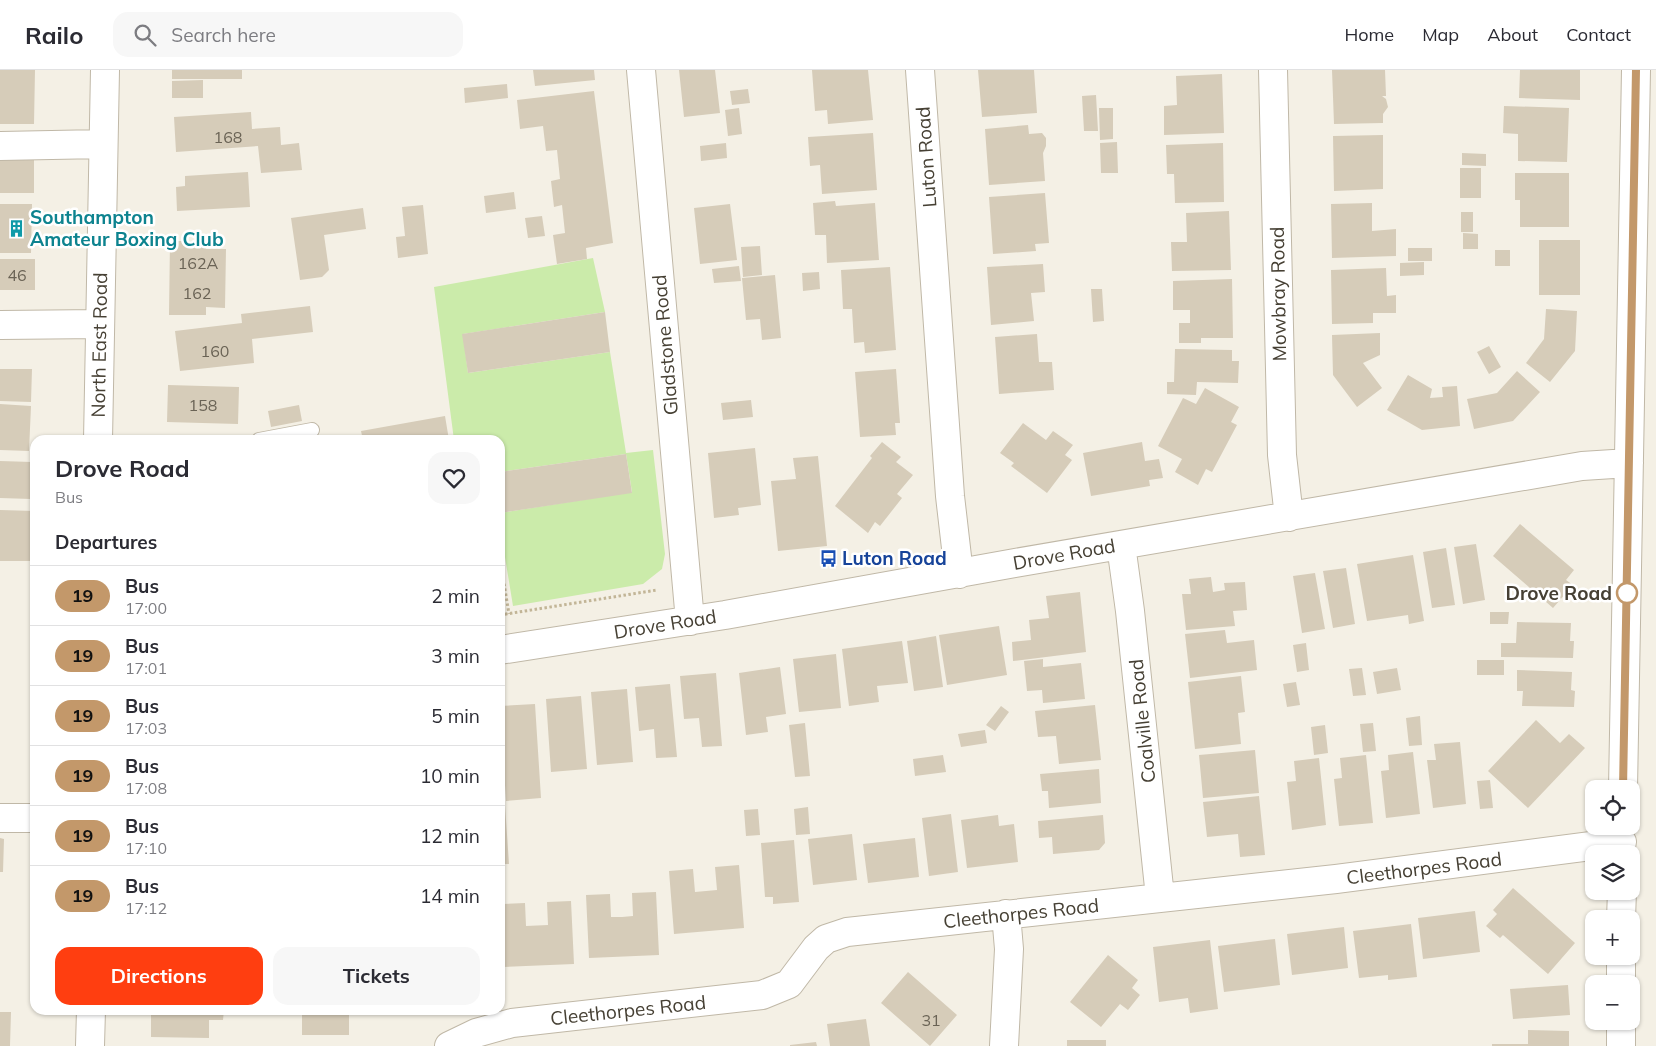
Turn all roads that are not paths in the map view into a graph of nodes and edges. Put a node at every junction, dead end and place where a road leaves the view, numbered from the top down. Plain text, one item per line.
1 (105, 70) edge
2 (641, 70) edge
3 (920, 70) edge
4 (1273, 70) edge
5 (1636, 70) edge
6 (103, 144) junction
7 (0, 146) edge
8 (1645, 249) edge
9 (100, 324) junction
10 (0, 325) edge
11 (312, 430) dead end
12 (98, 435) edge
13 (286, 435) edge
14 (1629, 463) junction
15 (1288, 517) junction
16 (1120, 545) junction
17 (959, 574) junction
18 (690, 621) junction
19 (505, 649) edge
20 (1623, 780) edge
21 (0, 818) edge
22 (30, 818) edge
23 (1622, 841) edge
24 (1160, 897) junction
25 (1006, 914) junction
26 (91, 1015) edge
27 (1621, 1030) edge
28 (90, 1046) edge
29 (449, 1046) edge
30 (1004, 1046) edge
31 (1621, 1046) edge

1 - 6 street, North East Road
2 - 18 street, Gladstone Road
3 - 17 street, Luton Road
4 - 15 street, Mowbray Road
5 - 8 street
6 - 7 street
6 - 9 street, North East Road
8 - 14 street
9 - 10 street
9 - 12 street, North East Road
11 - 13 lane
14 - 15 street, Drove Road
14 - 20 street
15 - 16 street, Drove Road
16 - 17 street, Drove Road
16 - 24 street, Coalville Road
17 - 18 street, Drove Road
18 - 19 street, Drove Road
21 - 22 street
23 - 24 street, Cleethorpes Road
24 - 25 street, Cleethorpes Road
25 - 29 street, Cleethorpes Road
25 - 30 street
26 - 28 street
27 - 31 street

